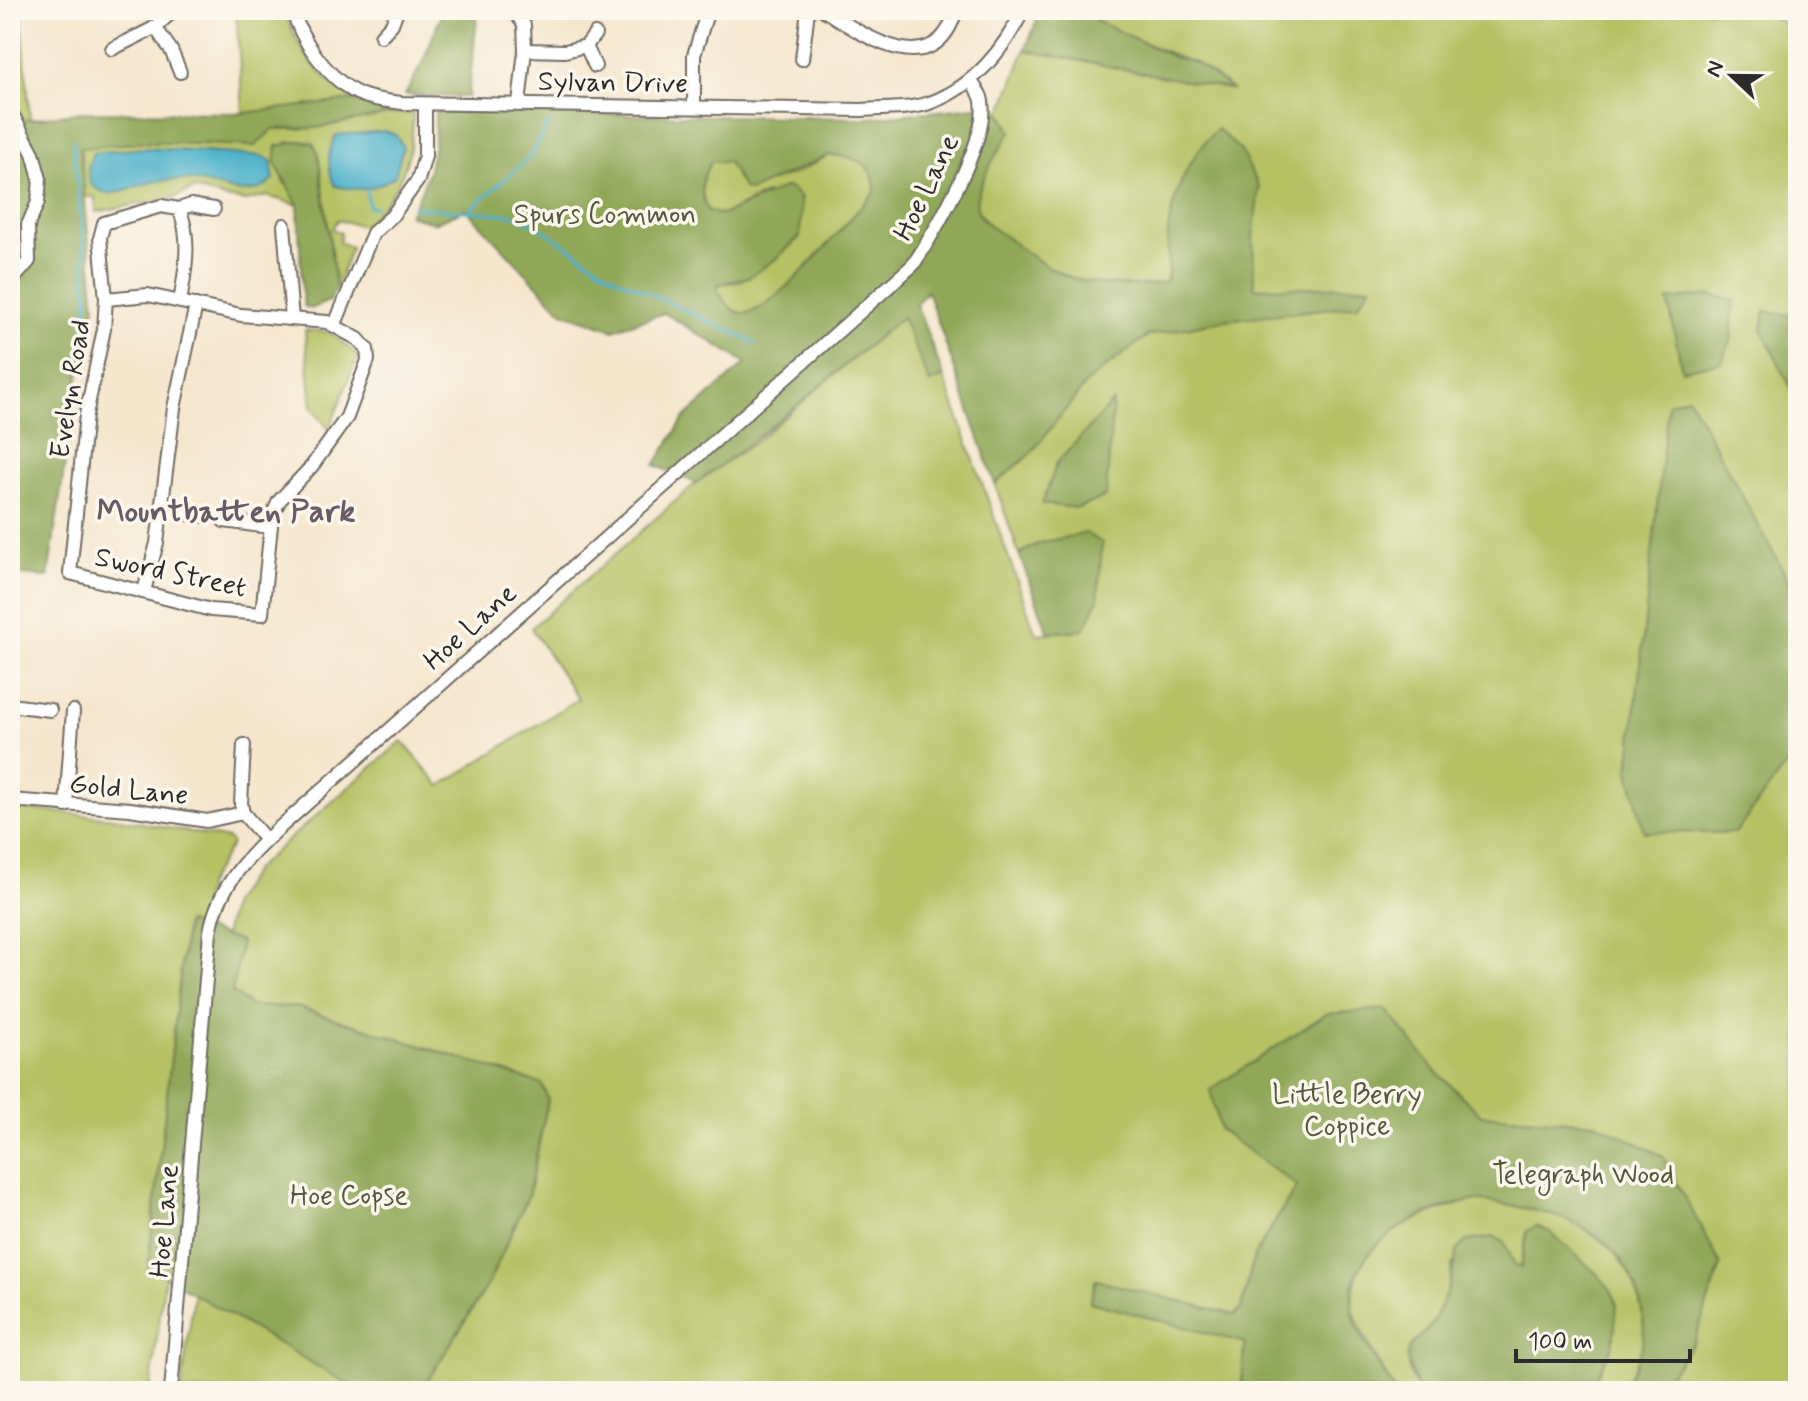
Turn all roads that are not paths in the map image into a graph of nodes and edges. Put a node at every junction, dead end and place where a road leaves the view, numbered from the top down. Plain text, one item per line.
1 (11, 10) edge
2 (174, 10) edge
3 (293, 10) edge
4 (397, 10) edge
5 (514, 10) edge
6 (708, 10) edge
7 (808, 10) edge
8 (824, 10) edge
9 (956, 10) edge
10 (1023, 10) edge
11 (840, 14) edge
12 (155, 27) junction
13 (595, 34) dead end
14 (381, 36) dead end
15 (586, 46) junction
16 (10, 48) edge
17 (112, 49) dead end
18 (525, 50) junction
19 (802, 59) dead end
20 (595, 66) dead end
21 (180, 72) dead end
22 (971, 81) junction
23 (425, 104) junction
24 (519, 104) junction
25 (694, 106) junction
26 (10, 110) edge
27 (179, 209) junction
28 (214, 209) dead end
29 (284, 225) dead end
30 (10, 283) edge
31 (106, 299) junction
32 (180, 302) junction
33 (196, 305) junction
34 (292, 319) junction
35 (335, 324) junction
36 (160, 510) junction
37 (205, 516) dead end
38 (224, 521) dead end
39 (270, 527) junction
40 (70, 573) joint
41 (144, 591) junction
42 (10, 705) edge
43 (50, 710) dead end
44 (73, 711) dead end
45 (244, 745) dead end
46 (10, 800) edge
47 (66, 806) junction
48 (243, 813) junction
49 (266, 840) junction
50 (171, 1391) edge

1 - 16 street
2 - 12 street
3 - 23 street, Sylvan Drive
4 - 14 street
5 - 18 street
6 - 25 street
7 - 19 street
8 - 11 street
9 - 11 street
10 - 22 street
12 - 17 street
12 - 21 street
13 - 15 street
15 - 18 street
15 - 20 street
18 - 24 street
22 - 25 street, Sylvan Drive
22 - 49 street, Hoe Lane
23 - 24 street, Sylvan Drive
23 - 35 street
24 - 25 street, Sylvan Drive
26 - 30 street
27 - 28 street
27 - 31 street
27 - 32 street
29 - 34 street
31 - 32 street, Evelyn Road
31 - 40 street, Evelyn Road
32 - 33 street, Evelyn Road
33 - 34 street, Evelyn Road
33 - 36 street
34 - 35 street, Evelyn Road
35 - 39 street
36 - 37 street
36 - 41 street
38 - 39 street
39 - 41 street, Sword Street
40 - 41 street, Sword Street
42 - 43 street
44 - 47 street
45 - 48 street
46 - 47 street, Gold Lane
47 - 48 street, Gold Lane
48 - 49 street
49 - 50 street, Hoe Lane

